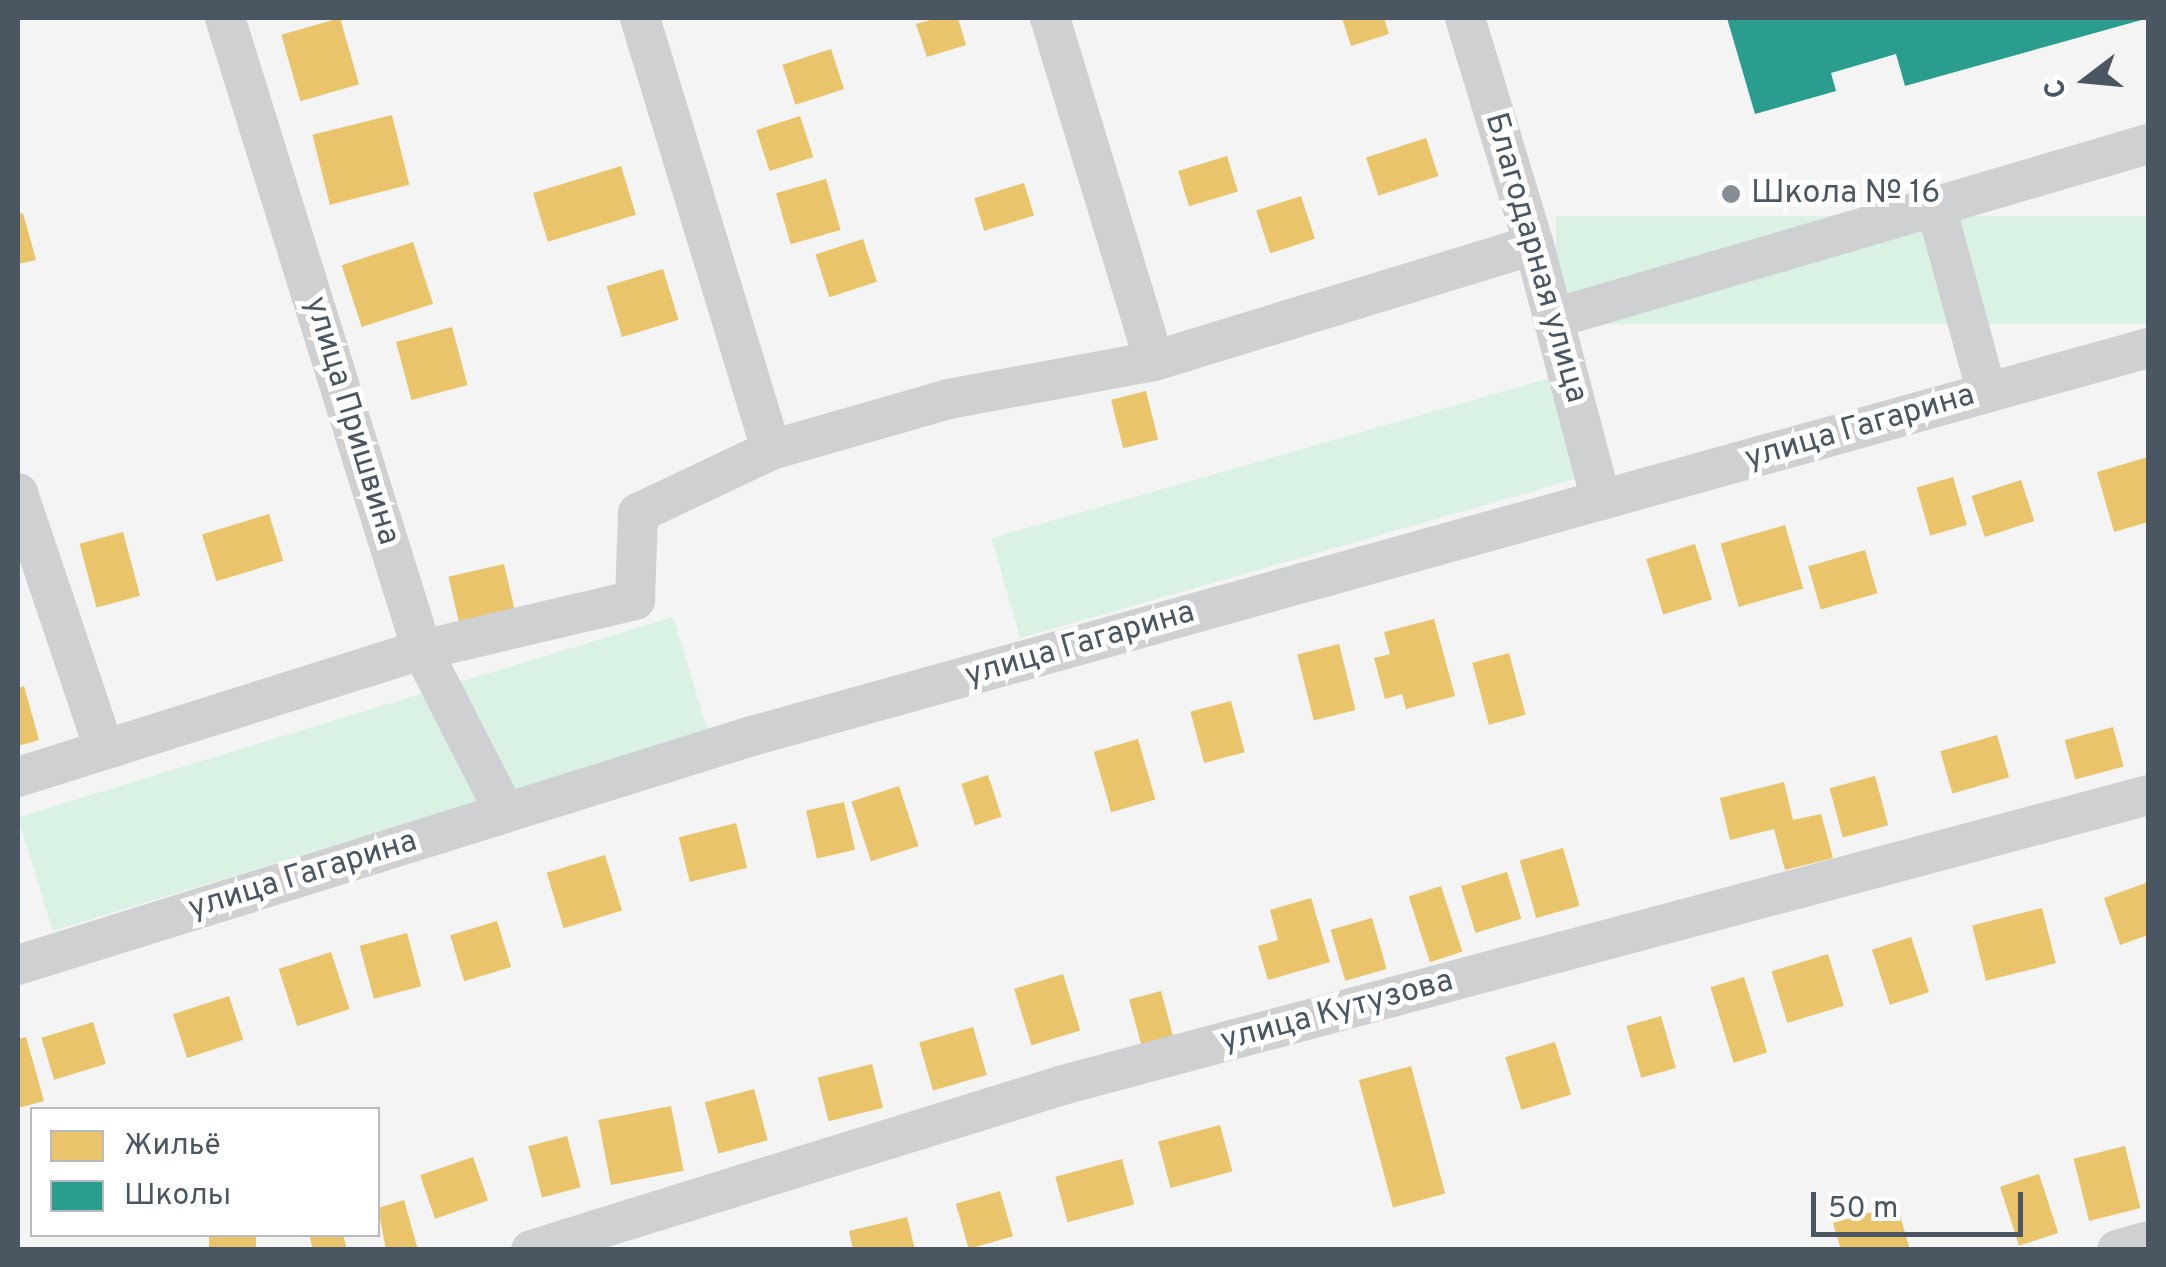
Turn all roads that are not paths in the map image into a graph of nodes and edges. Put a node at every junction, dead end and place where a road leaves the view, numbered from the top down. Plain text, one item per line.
1 (225, 18) edge
2 (640, 18) edge
3 (1050, 18) edge
4 (1465, 18) edge
5 (2148, 144) edge
6 (1934, 203) junction
7 (1534, 245) junction
8 (1555, 318) junction
9 (2148, 348) edge
10 (1154, 362) junction
11 (1986, 393) junction
12 (771, 450) junction
13 (18, 493) edge
14 (1601, 500) junction
15 (422, 650) junction
16 (104, 748) junction
17 (18, 776) edge
18 (2148, 795) edge
19 (505, 813) junction
20 (18, 965) edge
21 (2148, 1241) edge
22 (531, 1250) edge
23 (2116, 1250) edge

1 - 15 street, улица Пришвина
2 - 12 street
3 - 10 street
4 - 7 street, Благодарная улица
5 - 6 street
6 - 8 street
6 - 11 street
7 - 8 street, Благодарная улица
7 - 10 street
8 - 14 street, Благодарная улица
9 - 11 street, улица Гагарина
10 - 12 street
11 - 14 street, улица Гагарина
12 - 15 street
13 - 16 street
14 - 19 street, улица Гагарина
15 - 16 street
15 - 19 street, улица Пришвина
16 - 17 street
18 - 22 street, улица Кутузова
19 - 20 street, улица Гагарина
21 - 23 street

